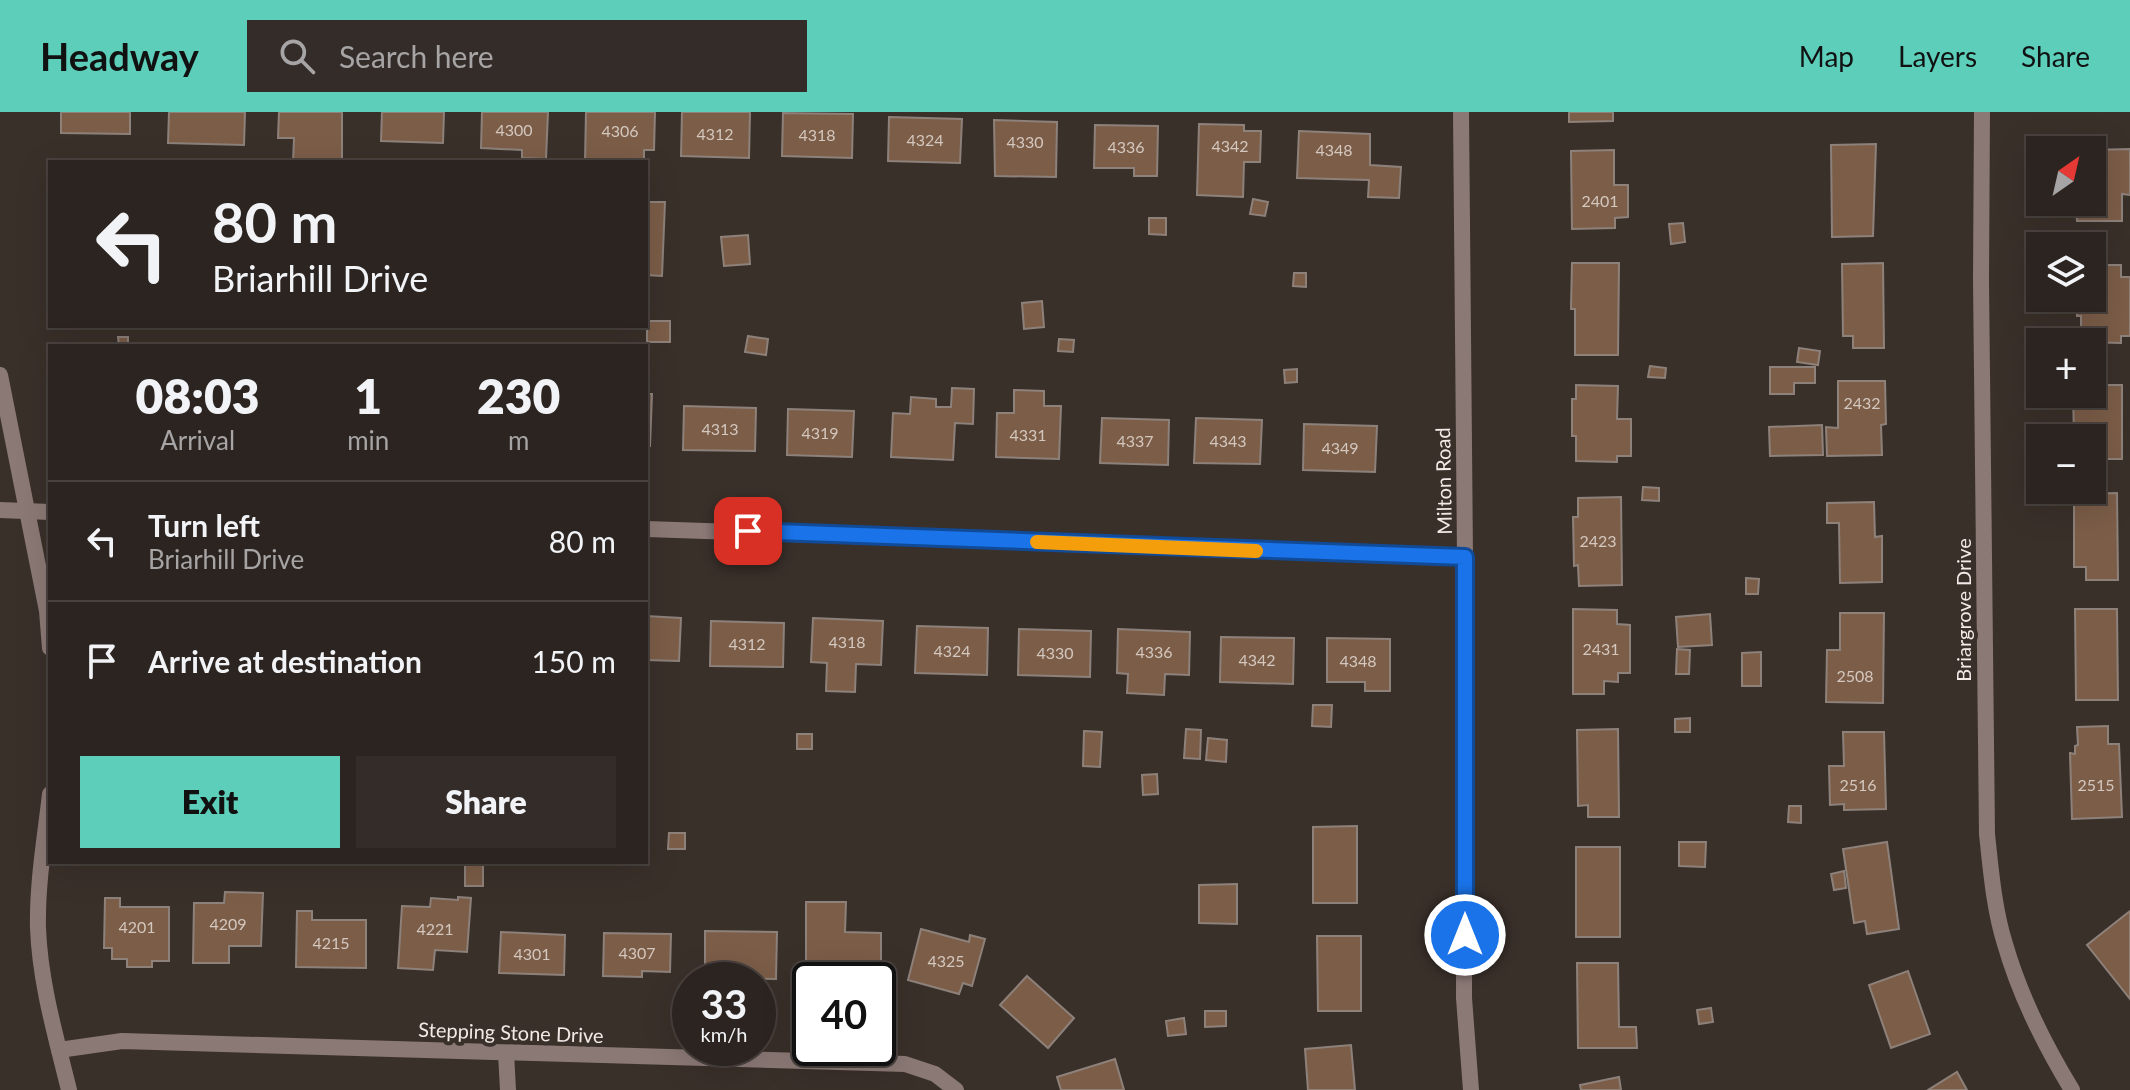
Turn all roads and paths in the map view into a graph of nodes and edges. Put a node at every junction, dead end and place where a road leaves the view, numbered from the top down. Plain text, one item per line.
1 (1461, 112) edge
2 (1982, 112) edge
3 (0, 375) edge
4 (0, 510) edge
5 (28, 511) junction
6 (48, 512) edge
7 (648, 529) edge
8 (1465, 557) junction
9 (48, 623) edge
10 (48, 811) edge
11 (59, 1050) junction
12 (506, 1053) junction
13 (69, 1090) edge
14 (508, 1090) edge
15 (956, 1090) edge
16 (1471, 1090) edge
17 (2072, 1090) edge

1 - 8 street, Milton Road
2 - 17 street, Briargrove Drive
3 - 5 street
4 - 5 street
5 - 6 street
5 - 9 street
7 - 8 street
8 - 16 street, Milton Road
10 - 11 street
11 - 12 street, Stepping Stone Drive
11 - 13 street
12 - 14 street
12 - 15 street, Stepping Stone Drive

